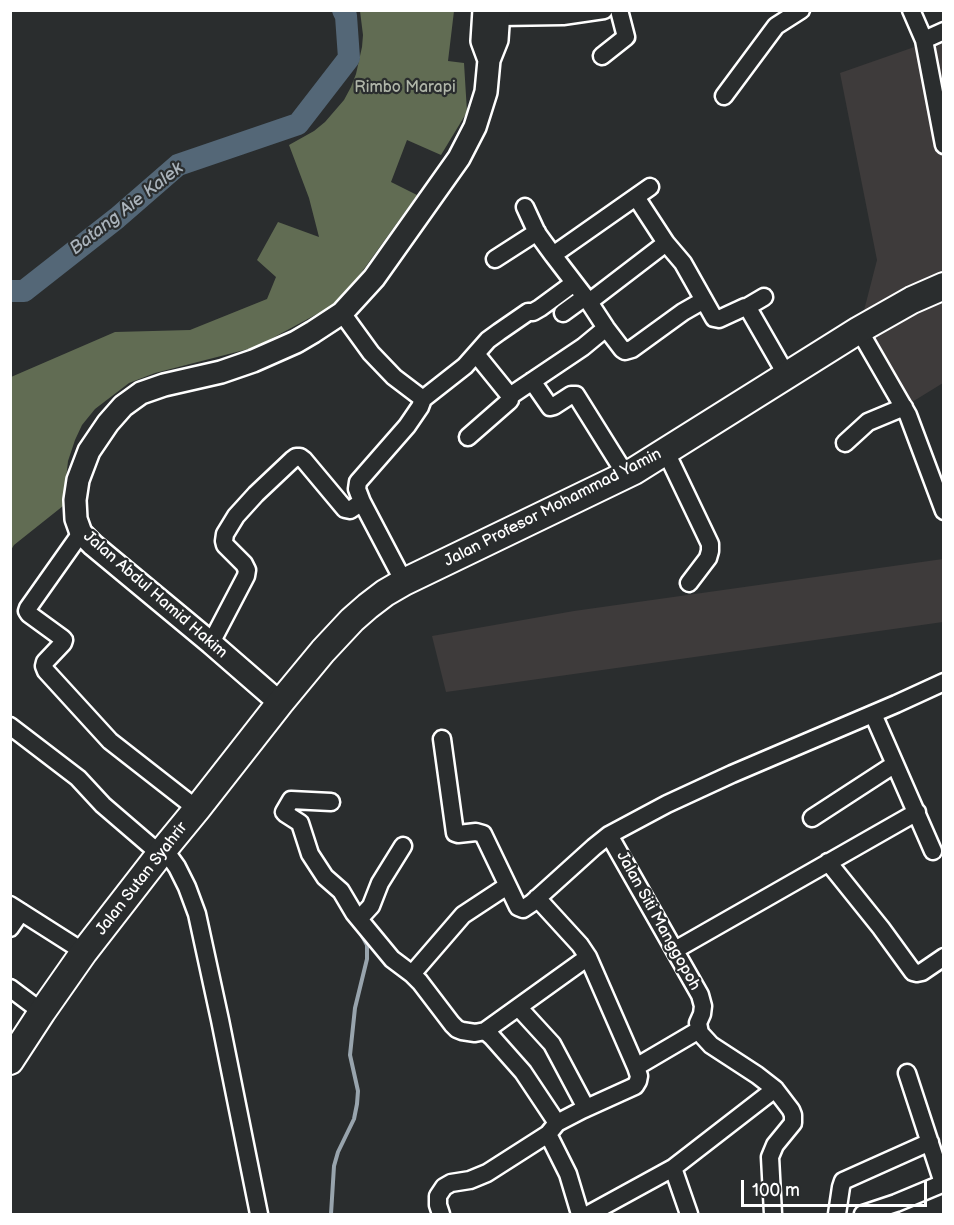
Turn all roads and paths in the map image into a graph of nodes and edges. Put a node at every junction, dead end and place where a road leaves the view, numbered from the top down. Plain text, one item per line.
1 (604, 10) edge
2 (619, 10) edge
3 (801, 10) edge
4 (911, 10) edge
5 (494, 13) edge
6 (944, 31) edge
7 (924, 40) junction
8 (603, 56) dead end
9 (724, 96) dead end
10 (944, 146) edge
11 (525, 207) dead end
12 (537, 232) junction
13 (666, 243) junction
14 (554, 255) junction
15 (495, 259) dead end
16 (574, 283) junction
17 (944, 286) edge
18 (764, 297) dead end
19 (587, 299) junction
20 (704, 300) junction
21 (747, 307) junction
22 (342, 313) junction
23 (563, 313) dead end
24 (606, 328) junction
25 (859, 330) junction
26 (476, 354) junction
27 (788, 376) junction
28 (532, 381) junction
29 (510, 396) junction
30 (423, 399) junction
31 (903, 407) junction
32 (468, 437) dead end
33 (844, 443) dead end
34 (666, 452) junction
35 (626, 475) junction
36 (362, 502) junction
37 (944, 511) edge
38 (81, 533) junction
39 (405, 582) junction
40 (689, 583) dead end
41 (211, 643) junction
42 (944, 682) edge
43 (280, 703) junction
44 (873, 714) junction
45 (10, 726) edge
46 (442, 739) dead end
47 (895, 764) junction
48 (332, 802) dead end
49 (197, 809) junction
50 (916, 812) junction
51 (812, 818) dead end
52 (609, 836) junction
53 (404, 846) dead end
54 (933, 851) dead end
55 (162, 852) junction
56 (828, 862) junction
57 (507, 886) junction
58 (537, 898) junction
59 (16, 909) edge
60 (359, 919) junction
61 (10, 928) edge
62 (675, 950) junction
63 (84, 952) junction
64 (588, 957) junction
65 (944, 957) edge
66 (412, 974) junction
67 (10, 988) edge
68 (519, 1008) junction
69 (42, 1012) junction
70 (699, 1030) junction
71 (485, 1031) junction
72 (10, 1061) edge
73 (636, 1067) junction
74 (907, 1073) dead end
75 (775, 1089) junction
76 (586, 1108) junction
77 (552, 1128) junction
78 (930, 1142) junction
79 (674, 1168) junction
80 (943, 1183) edge
81 (259, 1215) edge
82 (441, 1215) edge
83 (580, 1215) edge
84 (589, 1215) edge
85 (689, 1215) edge
86 (772, 1215) edge
87 (837, 1215) edge
88 (863, 1215) edge

1 - 5 street
2 - 8 street
3 - 9 street
4 - 7 street
5 - 22 main road, Jalan Abdul Hamid Hakim
6 - 7 street
7 - 10 street
11 - 12 street
12 - 14 street
12 - 15 street
13 - 14 street
13 - 19 street
13 - 20 street
14 - 16 street
16 - 19 street
16 - 26 street
17 - 25 highway, Jalan Profesor Mohammad Yamin
18 - 21 street
19 - 23 street
19 - 24 street
20 - 21 street
20 - 24 street
21 - 27 street
22 - 30 street
22 - 38 main road, Jalan Abdul Hamid Hakim
24 - 28 street
25 - 27 highway, Jalan Profesor Mohammad Yamin
25 - 31 street
26 - 29 street
26 - 30 street
27 - 34 highway, Jalan Profesor Mohammad Yamin
28 - 29 street
28 - 35 street
29 - 32 street
30 - 36 street
31 - 33 street
31 - 37 street
34 - 35 highway, Jalan Profesor Mohammad Yamin
34 - 40 street
35 - 39 highway, Jalan Profesor Mohammad Yamin
36 - 39 street
36 - 41 street
38 - 41 main road, Jalan Abdul Hamid Hakim
38 - 49 street
39 - 43 highway, Jalan Profesor Mohammad Yamin
41 - 43 main road, Jalan Abdul Hamid Hakim
42 - 44 street, Jalan Siti Manggopoh
43 - 49 highway, Jalan Sutan Syahrir
44 - 47 street
44 - 52 street, Jalan Siti Manggopoh
45 - 55 street
46 - 57 street
47 - 50 street
47 - 51 street
48 - 60 street
49 - 55 highway, Jalan Sutan Syahrir
50 - 54 street
50 - 56 street
52 - 58 street
52 - 62 street, Jalan Siti Manggopoh
53 - 60 street
55 - 63 highway, Jalan Sutan Syahrir
55 - 81 street
56 - 62 street
56 - 65 street
57 - 58 street
57 - 66 street
58 - 64 street
59 - 61 street
59 - 63 street
60 - 66 street
62 - 70 street, Jalan Siti Manggopoh
63 - 69 highway, Jalan Sutan Syahrir
64 - 68 street
64 - 73 street
66 - 71 street
67 - 69 street
68 - 71 street
68 - 76 street
69 - 72 highway, Jalan Sutan Syahrir
70 - 73 street
70 - 75 street
71 - 77 street
73 - 76 street
74 - 78 street
75 - 79 street
75 - 86 street
76 - 77 street
77 - 82 street
77 - 83 street
78 - 80 street
78 - 87 street
79 - 84 street
79 - 85 street
80 - 88 street

